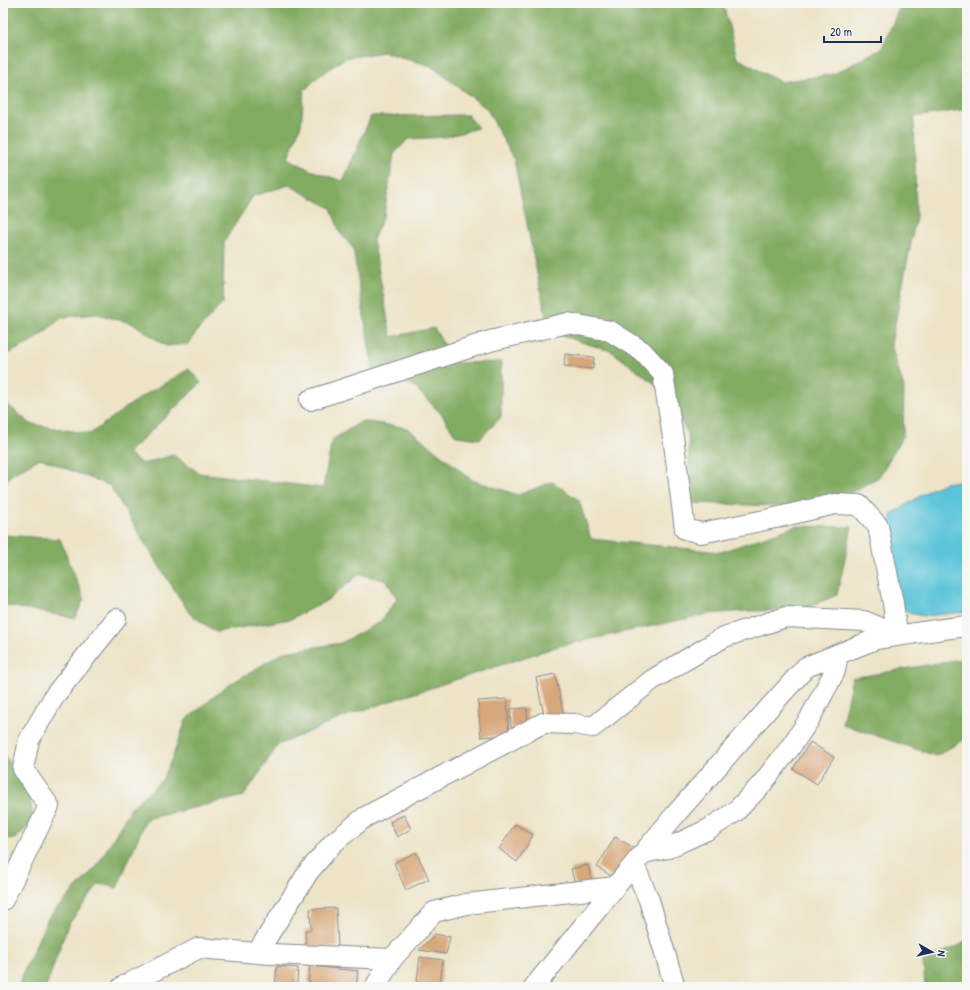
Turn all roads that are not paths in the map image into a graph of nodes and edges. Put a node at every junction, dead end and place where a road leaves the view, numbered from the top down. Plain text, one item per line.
1 (310, 400) dead end
2 (116, 619) dead end
3 (967, 626) edge
4 (897, 636) junction
5 (838, 654) junction
6 (638, 859) junction
7 (615, 887) junction
8 (3, 900) edge
9 (257, 953) junction
10 (392, 960) junction
11 (122, 987) edge
12 (375, 987) edge
13 (534, 987) edge
14 (675, 987) edge

1 - 4 street
2 - 8 street
3 - 4 street
4 - 5 street
4 - 9 street
5 - 6 street
5 - 6 street
6 - 7 street
6 - 14 street
7 - 10 street
7 - 13 street
9 - 10 street
9 - 11 street
10 - 12 street

